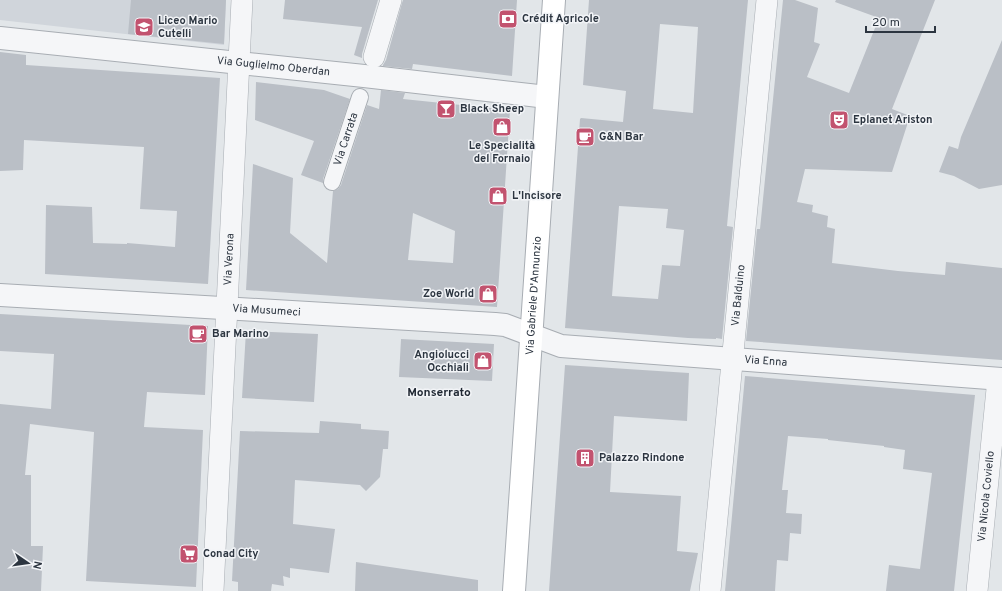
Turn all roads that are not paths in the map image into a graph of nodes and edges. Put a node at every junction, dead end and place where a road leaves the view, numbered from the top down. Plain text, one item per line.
1 (242, 0) edge
2 (390, 0) edge
3 (554, 0) edge
4 (767, 0) edge
5 (0, 38) edge
6 (374, 57) dead end
7 (239, 63) junction
8 (360, 97) dead end
9 (548, 97) junction
10 (332, 182) dead end
11 (0, 295) edge
12 (227, 308) junction
13 (532, 335) junction
14 (732, 358) junction
15 (1000, 379) edge
16 (212, 591) edge
17 (514, 591) edge
18 (710, 591) edge
19 (977, 591) edge

1 - 7 street, Via Verona
2 - 6 street
3 - 9 main road, Via Gabriele D'Annunzio
4 - 14 street, Via Balduino
5 - 7 street, Via Guglielmo Oberdan
7 - 9 street, Via Guglielmo Oberdan
7 - 12 street, Via Verona
8 - 10 street, Via Carrata
9 - 13 main road, Via Gabriele D'Annunzio
11 - 12 street, Via Musumeci
12 - 13 street, Via Musumeci
12 - 16 street, Via Verona
13 - 14 street, Via Enna
13 - 17 main road, Via Gabriele D'Annunzio
14 - 15 street, Via Enna
14 - 18 street, Via Balduino
15 - 19 street, Via Nicola Coviello

